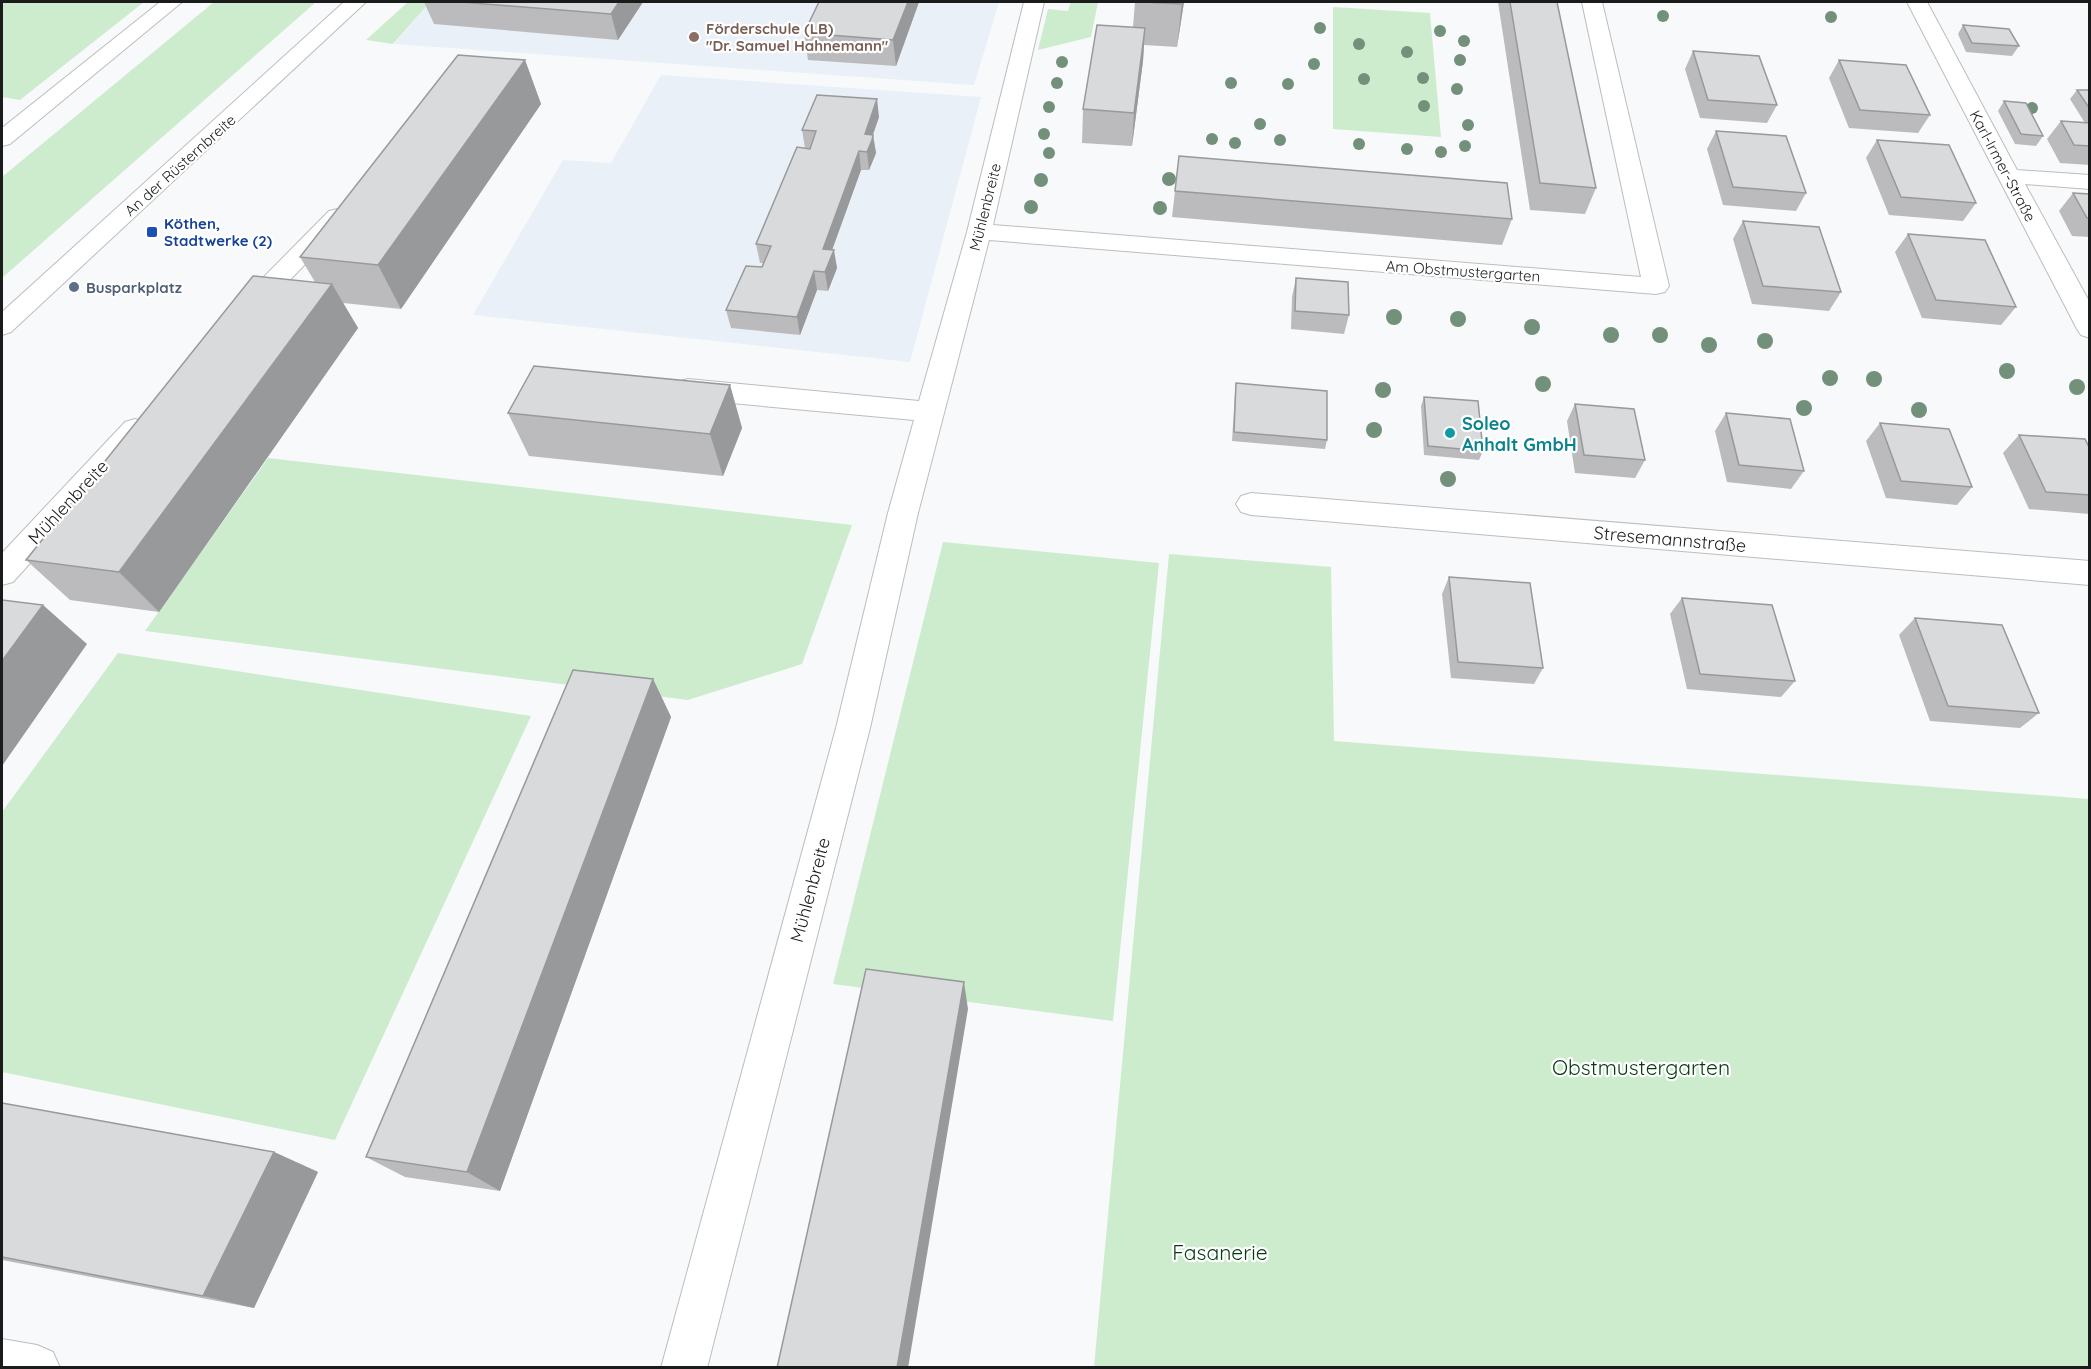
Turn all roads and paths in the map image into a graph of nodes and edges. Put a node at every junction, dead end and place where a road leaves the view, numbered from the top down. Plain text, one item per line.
1 (172, 2) edge
2 (356, 2) edge
3 (1034, 2) edge
4 (1592, 2) edge
5 (1917, 2) edge
6 (9, 109) dead end
7 (34, 113) junction
8 (2, 139) edge
9 (2008, 176) junction
10 (2090, 182) edge
11 (354, 200) edge
12 (979, 232) junction
13 (233, 324) edge
14 (2, 326) edge
15 (2090, 329) edge
16 (662, 386) edge
17 (153, 410) edge
18 (931, 412) junction
19 (1251, 504) dead end
20 (2, 573) edge
21 (2090, 573) edge
22 (2, 1362) edge
23 (37, 1368) edge
24 (684, 1368) edge

1 - 7 street
2 - 14 street, An der Rüsternbreite
3 - 12 street, Mühlenbreite
4 - 12 street, Am Obstmustergarten
5 - 9 street, Karl-Irmer-Straße
6 - 7 street
7 - 8 street
9 - 10 street
9 - 15 street, Karl-Irmer-Straße
11 - 13 street
12 - 18 street, Mühlenbreite
16 - 18 street
17 - 20 street, Mühlenbreite
18 - 24 street, Mühlenbreite
19 - 21 street, Stresemannstraße
22 - 23 street

